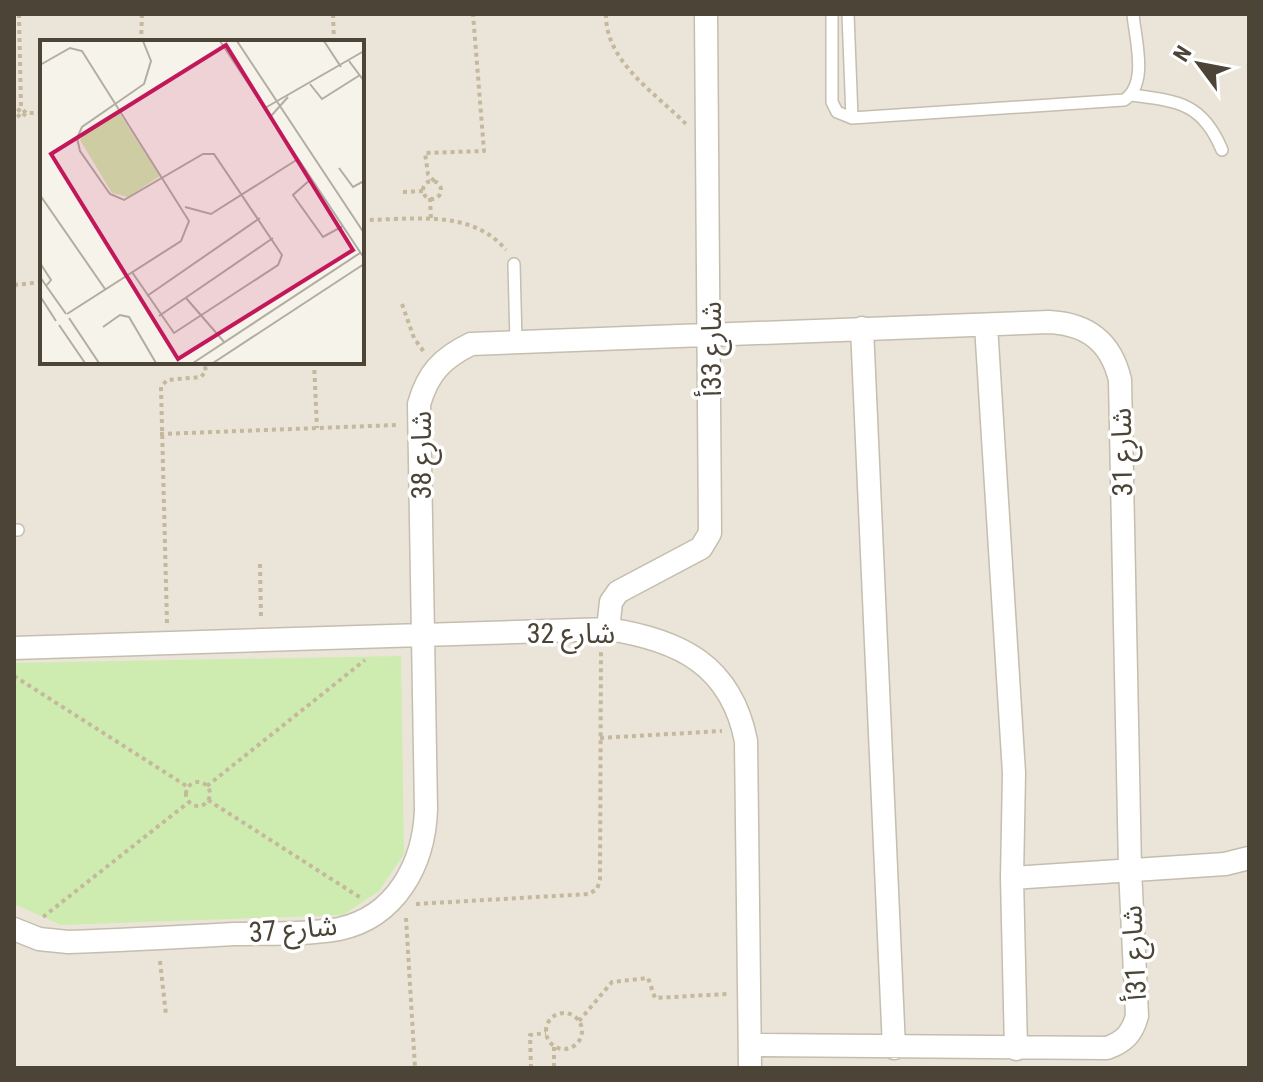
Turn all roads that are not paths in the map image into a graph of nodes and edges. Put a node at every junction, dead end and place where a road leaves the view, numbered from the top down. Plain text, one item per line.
1 (706, 14) edge
2 (832, 14) edge
3 (848, 14) edge
4 (1133, 14) edge
5 (1131, 95) junction
6 (852, 118) junction
7 (1222, 150) dead end
8 (514, 264) road end
9 (986, 325) junction
10 (862, 328) junction
11 (711, 335) junction
12 (516, 342) junction
13 (605, 629) junction
14 (422, 637) junction
15 (14, 648) edge
16 (1249, 858) edge
17 (1225, 864) junction
18 (1130, 869) junction
19 (1249, 875) edge
20 (1012, 878) junction
21 (19, 931) edge
22 (894, 1048) junction
23 (1016, 1049) junction
24 (750, 1057) edge

1 - 11 street, شارع 33أ
2 - 6 lane
3 - 6 lane
4 - 5 lane
5 - 6 lane
5 - 7 lane
8 - 12 lane
9 - 10 street, شارع 31
9 - 18 street, شارع 31
9 - 20 street
10 - 11 street, شارع 31
10 - 22 street
11 - 12 street
11 - 13 street, شارع 33أ
12 - 14 street, شارع 38
13 - 14 street, شارع 32
13 - 24 street, شارع 32
14 - 15 street, شارع 32
14 - 21 street, شارع 37
16 - 17 street
17 - 18 street
17 - 19 street
18 - 20 street
18 - 23 street, شارع 31أ
20 - 23 street
22 - 23 street, شارع 31أ
22 - 24 street, شارع 31أ

